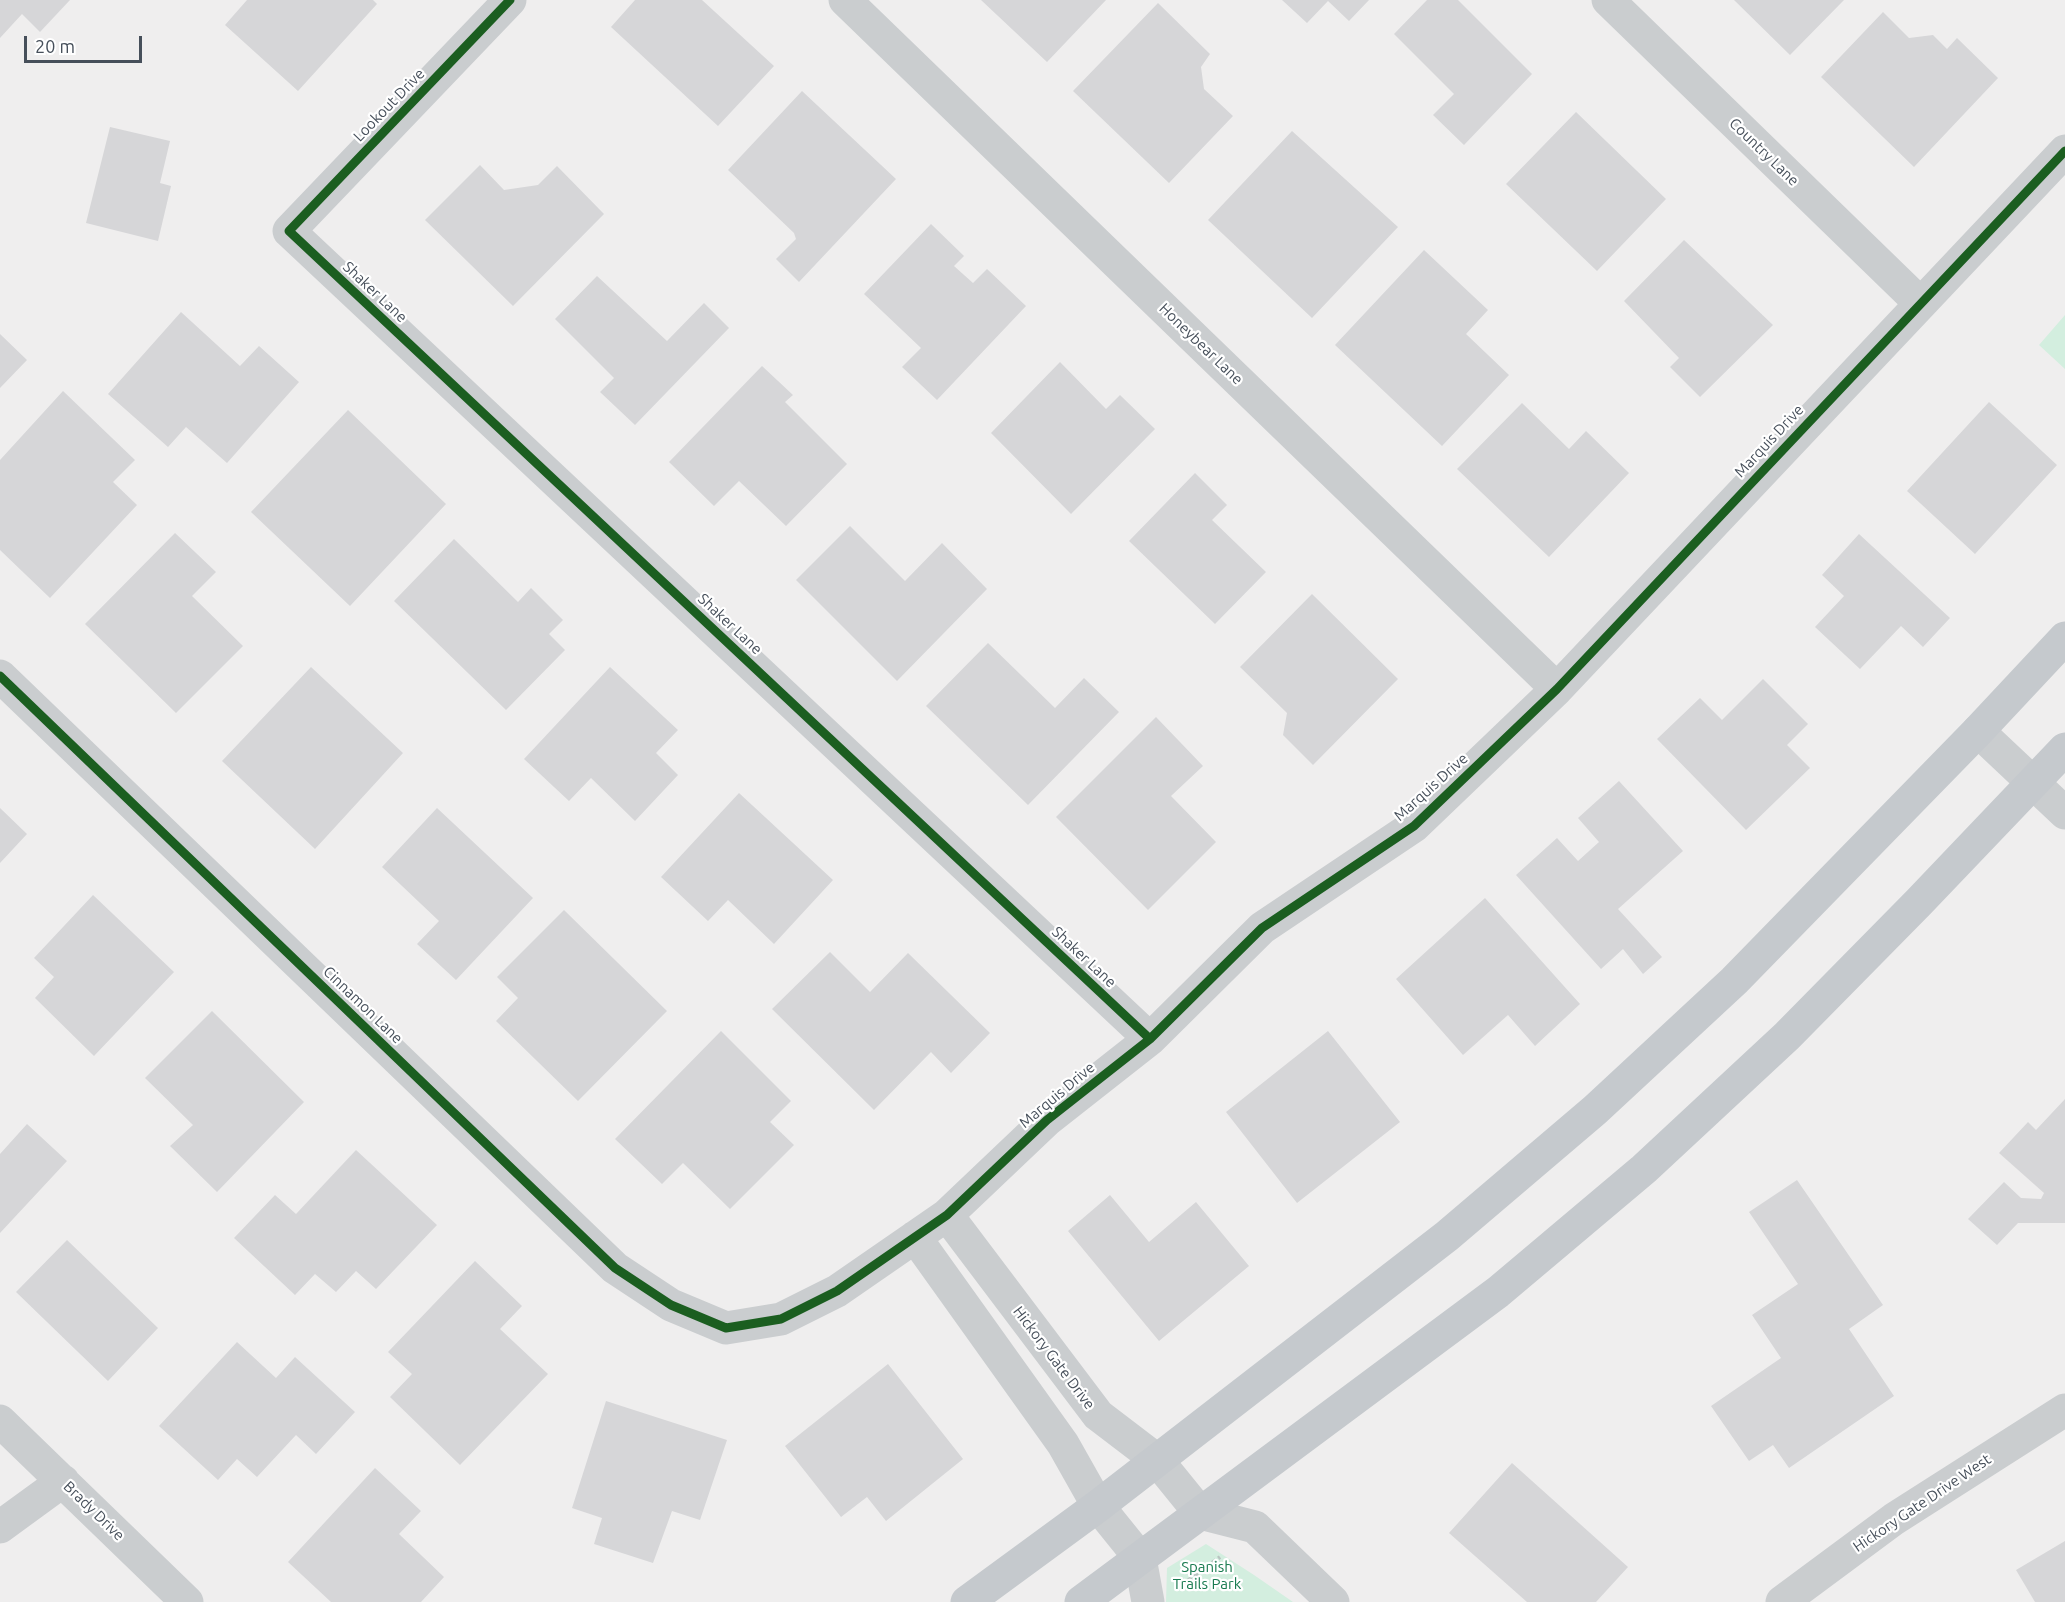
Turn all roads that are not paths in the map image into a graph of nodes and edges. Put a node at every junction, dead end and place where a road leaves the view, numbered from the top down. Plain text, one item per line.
1 (510, 0) edge
2 (845, 0) edge
3 (1608, 0) edge
4 (2065, 151) edge
5 (289, 231) joint
6 (1920, 303) junction
7 (2065, 638) edge
8 (0, 676) edge
9 (1557, 689) junction
10 (1978, 731) junction
11 (2065, 749) edge
12 (2033, 783) junction
13 (2065, 813) edge
14 (1150, 1039) junction
15 (947, 1215) junction
16 (915, 1237) junction
17 (726, 1328) joint
18 (2065, 1410) edge
19 (0, 1420) edge
20 (1157, 1460) junction
21 (63, 1481) junction
22 (1098, 1506) junction
23 (1200, 1513) junction
24 (0, 1527) edge
25 (1140, 1558) junction
26 (1162, 1596) edge
27 (187, 1602) edge
28 (967, 1602) edge
29 (1081, 1602) edge
30 (1333, 1602) edge
31 (1782, 1602) edge

1 - 5 street, Lookout Drive
2 - 9 street, Honeybear Lane
3 - 6 street, Country Lane
4 - 6 street, Marquis Drive
5 - 14 street, Shaker Lane
6 - 9 street, Marquis Drive
7 - 10 main road
8 - 17 street, Cinnamon Lane
9 - 14 street, Marquis Drive
10 - 12 street
10 - 20 main road
11 - 12 main road
12 - 13 street
12 - 23 main road
14 - 15 street, Marquis Drive
15 - 16 street, Marquis Drive
15 - 20 street, Hickory Gate Drive
16 - 17 street, Marquis Drive
16 - 22 street
18 - 31 street, Hickory Gate Drive West
19 - 21 street, Brady Drive
20 - 22 main road
20 - 23 street, Hickory Gate Drive
21 - 24 street
21 - 27 street, Brady Drive
22 - 25 street
22 - 28 main road
23 - 25 main road
23 - 30 street
25 - 26 street
25 - 29 main road

